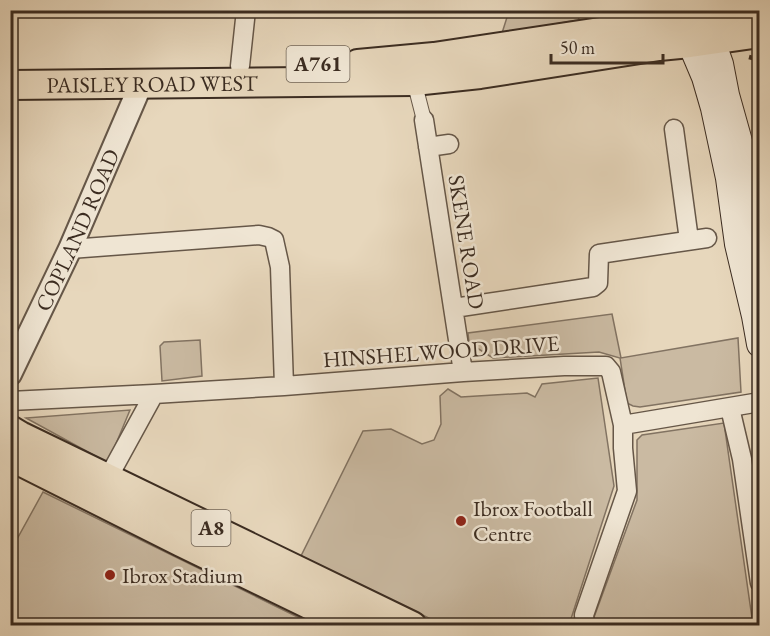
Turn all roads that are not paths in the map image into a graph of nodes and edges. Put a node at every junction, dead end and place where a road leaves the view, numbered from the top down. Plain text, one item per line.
1 (246, 10) edge
2 (747, 10) edge
3 (632, 20) edge
4 (694, 24) edge
5 (759, 33) edge
6 (10, 66) edge
7 (240, 66) junction
8 (414, 81) junction
9 (141, 84) junction
10 (10, 85) edge
11 (424, 120) joint
12 (674, 129) dead end
13 (449, 144) dead end
14 (428, 147) junction
15 (707, 238) dead end
16 (689, 240) junction
17 (70, 249) junction
18 (454, 308) junction
19 (759, 344) edge
20 (463, 372) junction
21 (10, 374) edge
22 (284, 386) junction
23 (154, 394) junction
24 (10, 400) edge
25 (759, 402) edge
26 (730, 408) junction
27 (623, 426) junction
28 (10, 430) edge
29 (10, 456) edge
30 (102, 489) junction
31 (759, 583) edge
32 (354, 626) edge
33 (412, 626) edge
34 (585, 626) edge

1 - 7 street
2 - 4 main road, PAISLEY ROAD WEST / A761
3 - 4 main road, PAISLEY ROAD WEST / A761
3 - 7 main road, PAISLEY ROAD WEST / A761
4 - 5 main road, PAISLEY ROAD WEST / A761
4 - 8 main road, PAISLEY ROAD WEST / A761
4 - 19 main road
6 - 7 main road, PAISLEY ROAD WEST / A761
8 - 9 main road, PAISLEY ROAD WEST / A761
8 - 11 street
9 - 10 main road, PAISLEY ROAD WEST / A761
9 - 17 street, COPLAND ROAD
11 - 14 street, SKENE ROAD
12 - 16 street
13 - 14 street
14 - 18 street, SKENE ROAD
15 - 16 street
16 - 18 street
17 - 21 street, COPLAND ROAD
17 - 22 street
18 - 20 street, SKENE ROAD
20 - 22 street, HINSHELWOOD DRIVE
20 - 27 street, HINSHELWOOD DRIVE
22 - 23 street, HINSHELWOOD DRIVE
23 - 24 street, HINSHELWOOD DRIVE
23 - 30 street
25 - 26 street
26 - 27 street
26 - 31 street
27 - 34 street, HINSHELWOOD DRIVE
28 - 30 main road, A8
29 - 30 main road, A8
30 - 32 main road, A8
30 - 33 main road, A8

